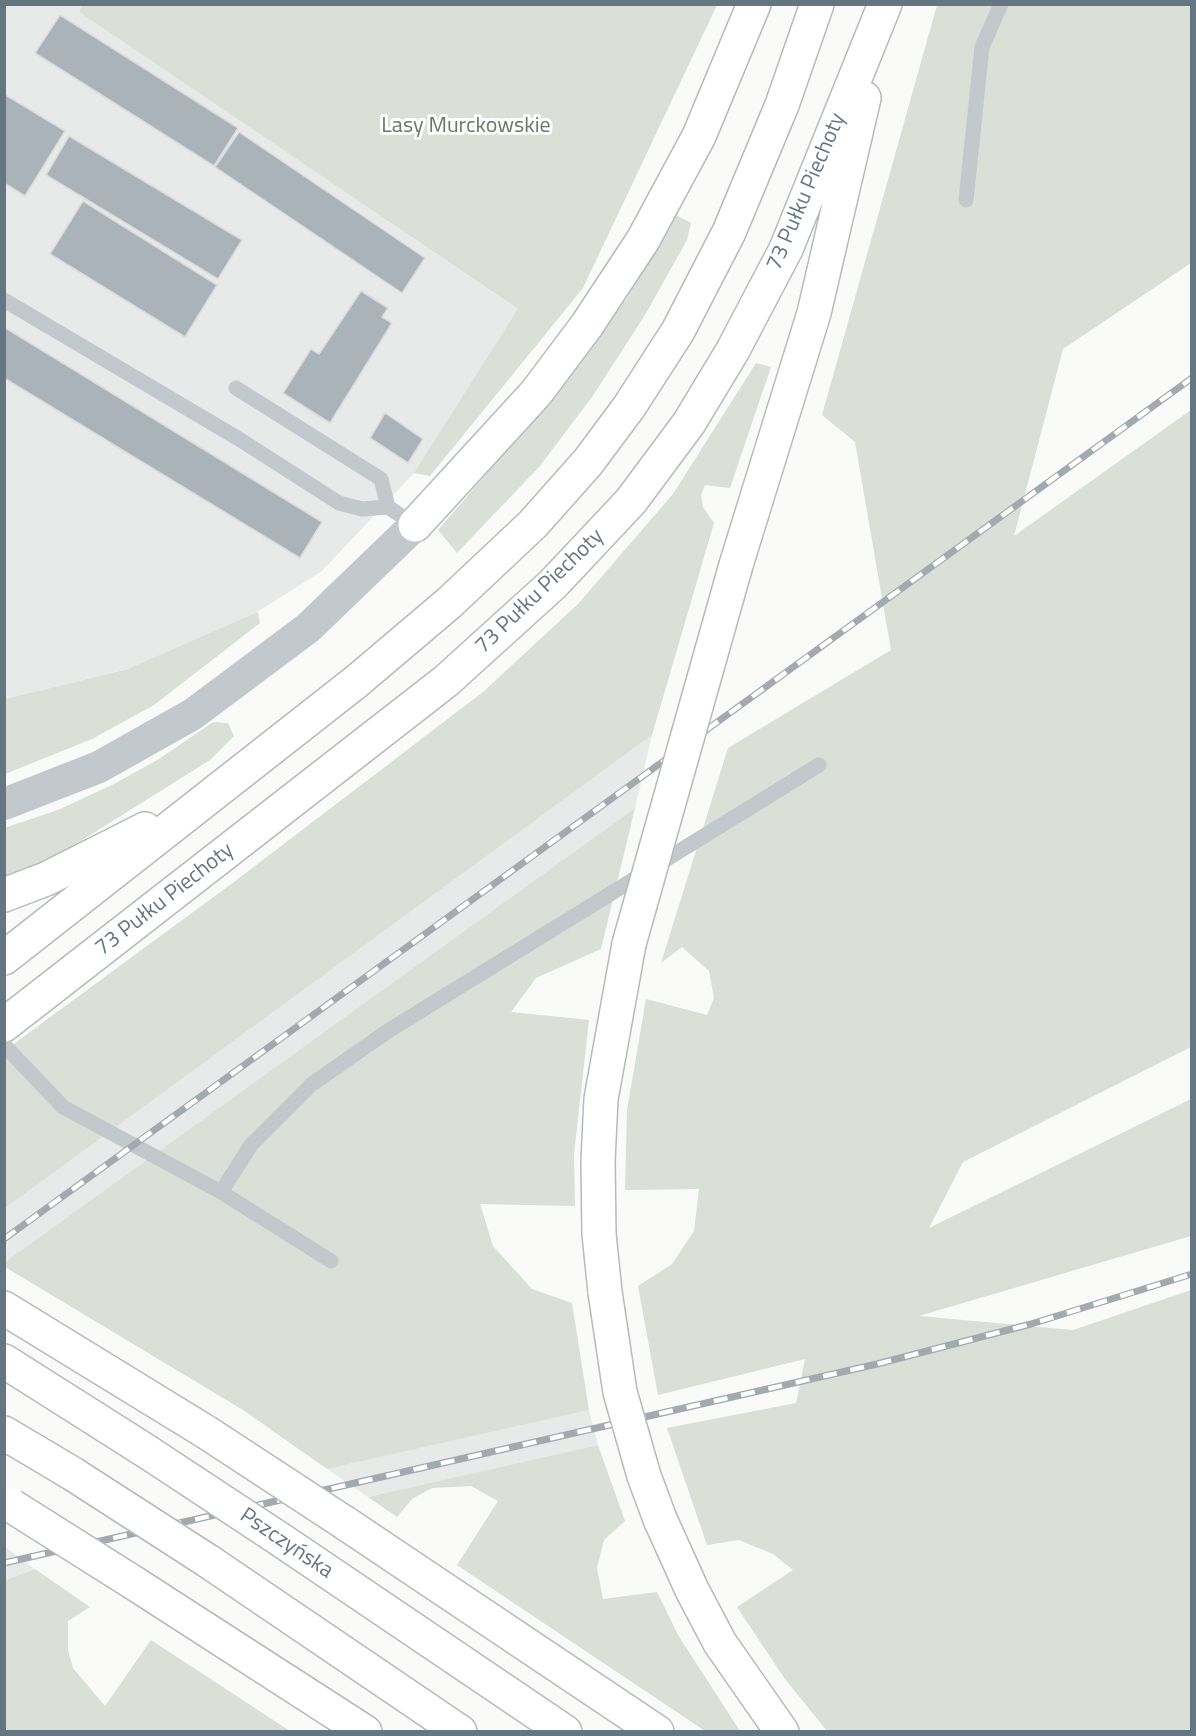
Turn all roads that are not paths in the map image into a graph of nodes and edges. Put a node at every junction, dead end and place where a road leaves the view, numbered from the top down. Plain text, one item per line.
1 (754, 4) edge
2 (816, 4) edge
3 (886, 4) edge
4 (1001, 4) edge
5 (966, 200) dead end
6 (4, 300) edge
7 (236, 388) dead end
8 (388, 507) junction
9 (415, 525) junction
10 (819, 765) dead end
11 (4, 804) edge
12 (193, 807) junction
13 (4, 895) edge
14 (4, 958) edge
15 (4, 1025) edge
16 (4, 1045) edge
17 (221, 1192) junction
18 (331, 1261) dead end
19 (4, 1308) edge
20 (4, 1360) edge
21 (4, 1433) edge
22 (8, 1504) edge
23 (365, 1731) edge
24 (460, 1731) edge
25 (565, 1731) edge
26 (657, 1731) edge
27 (782, 1731) edge

1 - 9 main road
2 - 12 main road
3 - 15 main road, 73 Pułku Piechoty
3 - 27 main road, bridge
4 - 5 lane
6 - 8 lane
7 - 8 lane
8 - 9 lane
9 - 11 street
10 - 17 lane
12 - 13 main road
12 - 14 main road
16 - 17 lane
17 - 18 lane
19 - 26 main road, bridge
20 - 25 main road, Pszczyńska, bridge
21 - 24 main road, bridge
22 - 23 main road, bridge

